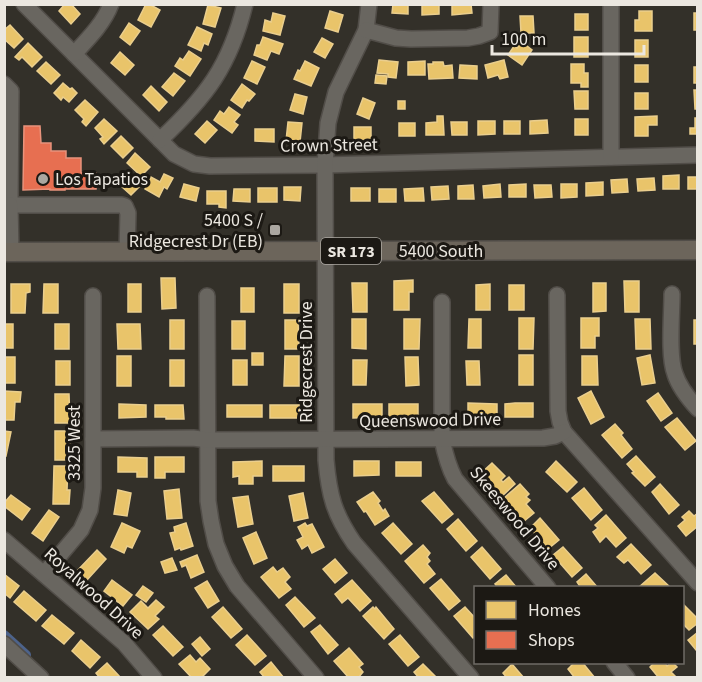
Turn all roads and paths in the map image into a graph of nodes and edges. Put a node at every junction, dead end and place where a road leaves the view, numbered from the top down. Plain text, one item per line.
1 (24, 4) edge
2 (111, 4) edge
3 (245, 4) edge
4 (369, 4) edge
5 (491, 4) edge
6 (611, 4) edge
7 (366, 30) junction
8 (75, 54) junction
9 (8, 88) edge
10 (160, 140) junction
11 (698, 155) edge
12 (611, 157) junction
13 (324, 165) junction
14 (7, 201) edge
15 (698, 249) edge
16 (325, 251) junction
17 (8, 252) edge
18 (127, 252) junction
19 (672, 294) dead end
20 (557, 295) dead end
21 (93, 296) dead end
22 (207, 297) dead end
23 (442, 302) dead end
24 (698, 409) edge
25 (564, 432) junction
26 (93, 438) junction
27 (442, 439) junction
28 (208, 440) junction
29 (326, 440) junction
30 (4, 540) edge
31 (698, 558) edge
32 (685, 568) junction
33 (44, 574) junction
34 (698, 583) edge
35 (546, 586) edge
36 (4, 644) edge
37 (615, 664) edge
38 (42, 678) edge
39 (154, 678) edge
40 (316, 678) edge
41 (471, 678) edge
42 (627, 678) edge

1 - 8 street, Crown Street
2 - 8 street
3 - 10 street
4 - 7 street, Ridgecrest Drive
5 - 7 street
6 - 12 street
7 - 13 street, Ridgecrest Drive
8 - 10 street, Crown Street
9 - 14 street
10 - 13 street, Crown Street
11 - 12 street, Crown Street
12 - 13 street, Crown Street
13 - 16 street, Ridgecrest Drive
14 - 17 street
14 - 18 street
15 - 16 main road, 5400 South / SR 173
16 - 18 main road, 5400 South / SR 173
16 - 29 street, Ridgecrest Drive
17 - 18 main road, 5400 South / SR 173
19 - 24 street
20 - 25 street
21 - 26 street, 3325 West
22 - 28 street
23 - 27 street, Skeeswood Drive
25 - 27 street, Queenswood Drive
25 - 32 street
26 - 28 street, Queenswood Drive
26 - 33 street, 3325 West
27 - 29 street, Queenswood Drive
27 - 35 street, Skeeswood Drive
28 - 29 street, Queenswood Drive
28 - 40 street
29 - 41 street, Ridgecrest Drive
30 - 33 street, Royalwood Drive
31 - 32 street
32 - 34 street
33 - 39 street, Royalwood Drive
36 - 38 street
37 - 42 street

